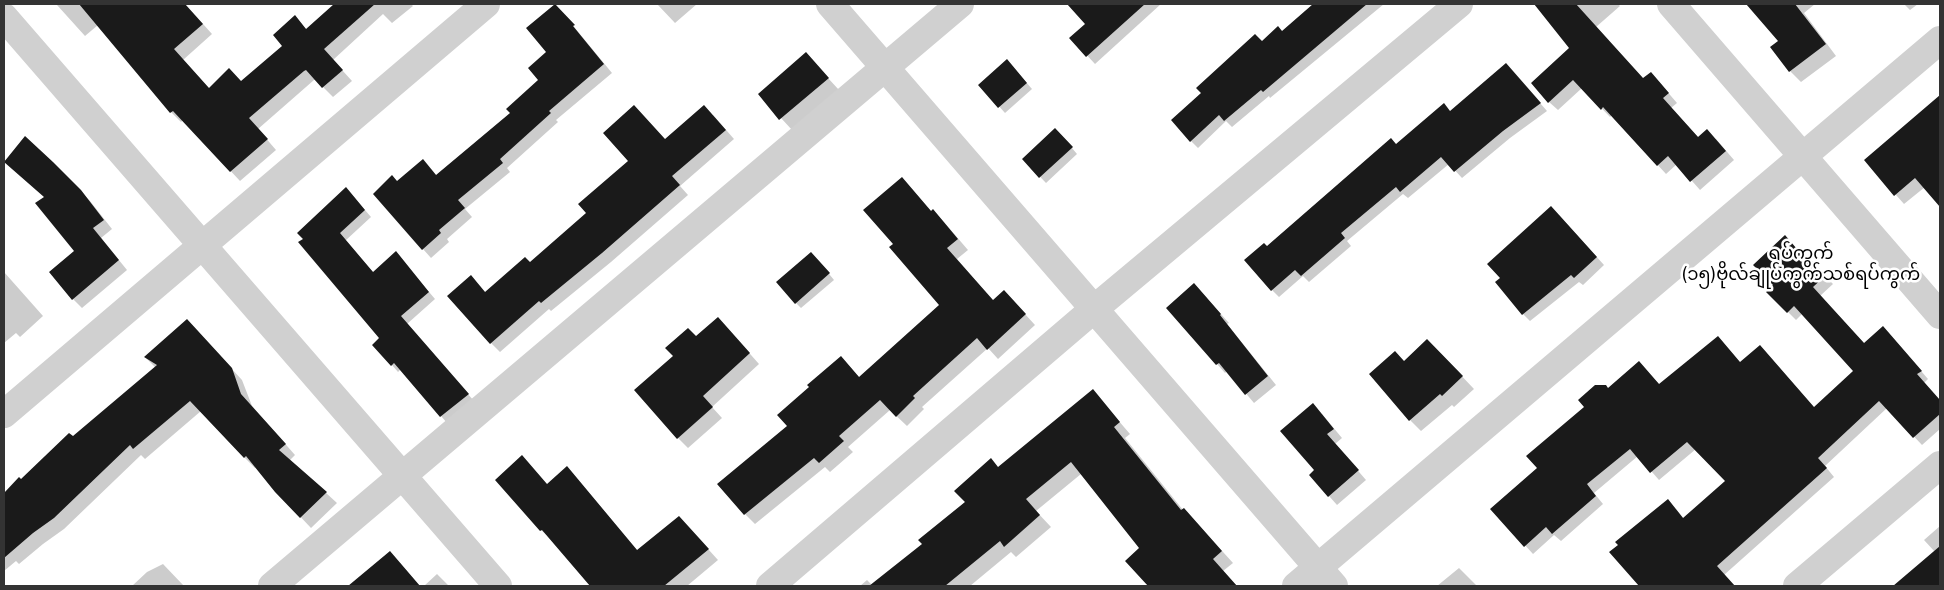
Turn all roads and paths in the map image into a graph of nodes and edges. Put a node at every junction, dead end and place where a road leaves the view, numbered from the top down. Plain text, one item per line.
1 (486, 4) edge
2 (830, 4) edge
3 (960, 4) edge
4 (1460, 4) edge
5 (1671, 4) edge
6 (4, 17) edge
7 (1940, 40) edge
8 (885, 67) junction
9 (1803, 156) junction
10 (202, 245) junction
11 (1094, 309) junction
12 (1940, 315) edge
13 (4, 414) edge
14 (1940, 465) edge
15 (402, 476) junction
16 (1326, 577) edge
17 (272, 586) edge
18 (498, 586) edge
19 (770, 586) edge
20 (1296, 586) edge
21 (1797, 586) edge

1 - 10 street
2 - 8 street
3 - 8 street
4 - 11 street
5 - 9 street
6 - 10 street
7 - 9 street
8 - 11 street
8 - 15 street
9 - 12 street
9 - 16 street
10 - 13 street
10 - 15 street
11 - 16 street
11 - 19 street
14 - 21 street
15 - 17 street
15 - 18 street
16 - 20 street

